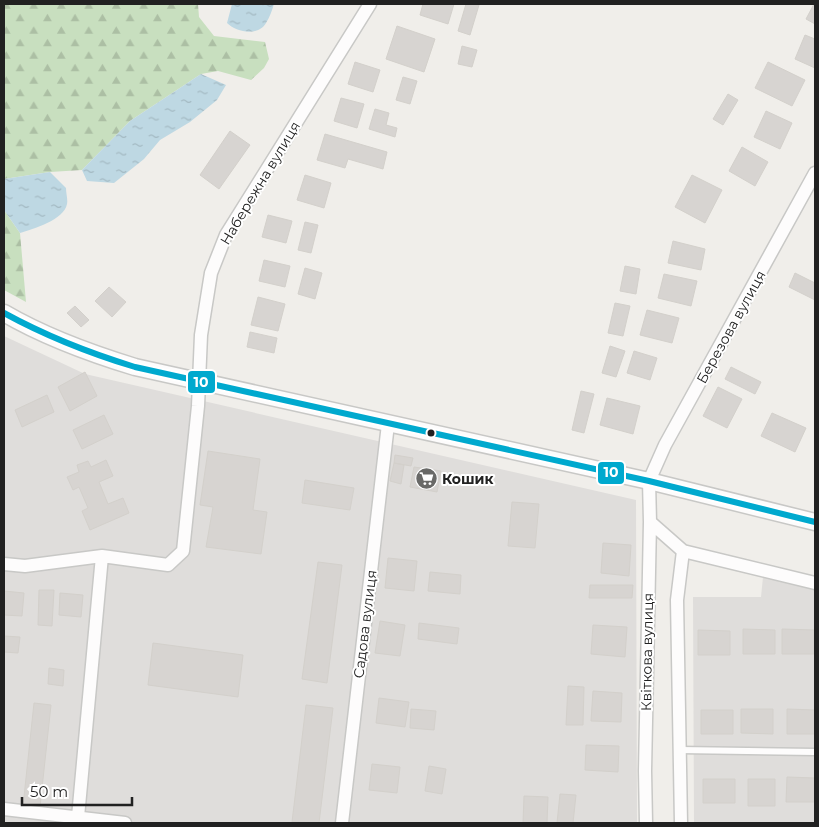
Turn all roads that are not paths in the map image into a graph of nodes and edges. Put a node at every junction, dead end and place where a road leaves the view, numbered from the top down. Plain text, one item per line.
1 (370, 4) edge
2 (815, 173) edge
3 (4, 313) edge
4 (199, 381) junction
5 (388, 424) junction
6 (649, 481) junction
7 (650, 522) junction
8 (815, 522) edge
9 (683, 551) junction
10 (102, 556) junction
11 (4, 564) edge
12 (815, 583) edge
13 (680, 750) junction
14 (815, 752) edge
15 (4, 809) edge
16 (78, 817) junction
17 (125, 823) edge
18 (342, 823) edge
19 (646, 823) edge
20 (681, 823) edge

1 - 4 street, Набережна вулиця
2 - 6 street, Березова вулиця
3 - 4 street
4 - 5 street
4 - 10 street, Набережна вулиця
5 - 6 street
5 - 18 street, Садова вулиця
6 - 7 street, Квіткова вулиця
6 - 8 street
7 - 9 street
7 - 19 street, Квіткова вулиця
9 - 12 street
9 - 13 street
10 - 11 street
10 - 16 street
13 - 14 lane
13 - 20 street
15 - 16 street
16 - 17 street

